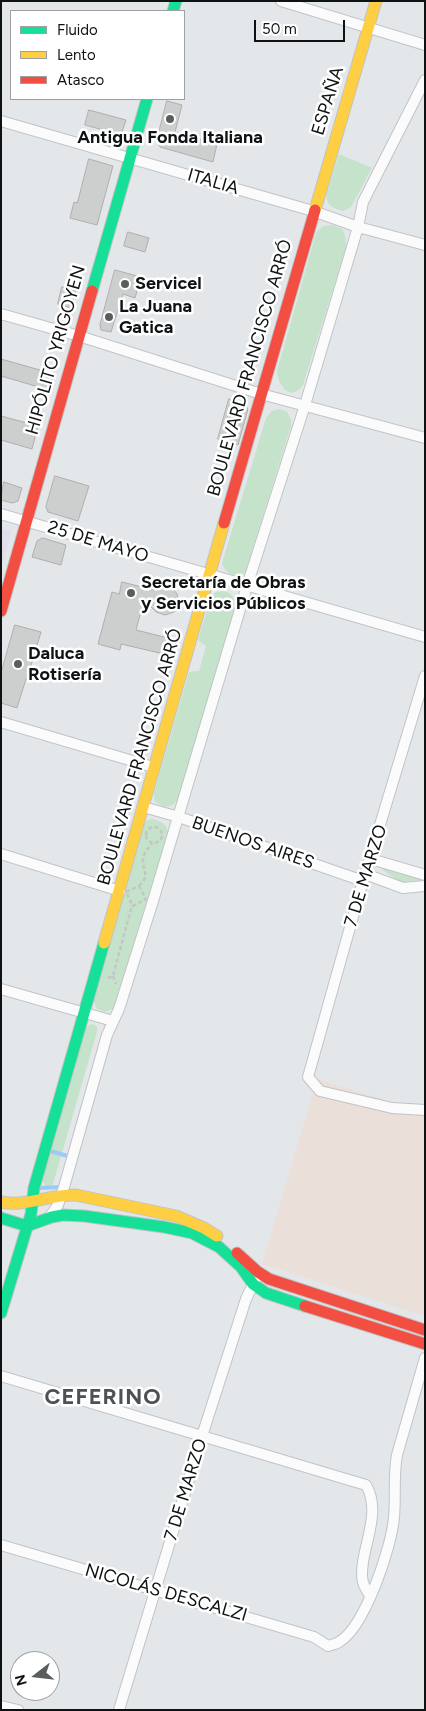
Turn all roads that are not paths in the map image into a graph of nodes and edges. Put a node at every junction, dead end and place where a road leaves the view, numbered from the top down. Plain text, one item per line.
1 (282, 1) edge
2 (376, 1) edge
3 (369, 28) junction
4 (425, 46) edge
5 (425, 80) edge
6 (147, 100) edge
7 (1, 121) edge
8 (130, 158) junction
9 (313, 211) junction
10 (358, 227) junction
11 (425, 245) edge
12 (1, 314) edge
13 (79, 336) junction
14 (261, 394) junction
15 (305, 405) junction
16 (425, 438) edge
17 (1, 514) edge
18 (26, 521) junction
19 (210, 576) junction
20 (247, 586) junction
21 (1, 611) edge
22 (425, 637) edge
23 (425, 676) edge
24 (1, 722) edge
25 (154, 767) junction
26 (143, 807) junction
27 (179, 817) junction
28 (1, 854) edge
29 (371, 859) junction
30 (425, 875) edge
31 (364, 878) junction
32 (425, 886) edge
33 (120, 891) junction
34 (1, 989) edge
35 (84, 1013) junction
36 (113, 1021) junction
37 (425, 1110) edge
38 (61, 1196) junction
39 (1, 1202) edge
40 (32, 1203) junction
41 (1, 1218) edge
42 (48, 1219) junction
43 (27, 1226) junction
44 (260, 1274) junction
45 (252, 1284) junction
46 (1, 1313) edge
47 (425, 1330) edge
48 (425, 1344) edge
49 (425, 1358) edge
50 (1, 1376) edge
51 (202, 1436) junction
52 (1, 1545) edge
53 (155, 1590) junction
54 (370, 1596) junction
55 (1, 1706) edge
56 (16, 1710) edge
57 (119, 1710) edge

1 - 3 street
2 - 3 main road, ESPAÑA
3 - 4 street
3 - 9 main road, ESPAÑA
5 - 10 street
6 - 8 main road, HIPÓLITO YRIGOYEN
7 - 8 street, ITALIA
8 - 9 street, ITALIA
8 - 13 main road, HIPÓLITO YRIGOYEN
9 - 10 street, ITALIA
9 - 14 main road, BOULEVARD FRANCISCO ARRÓ
10 - 11 street, ITALIA
10 - 15 street
12 - 13 street
13 - 14 street
13 - 18 main road, HIPÓLITO YRIGOYEN
14 - 15 street
14 - 19 main road, BOULEVARD FRANCISCO ARRÓ
15 - 16 street
15 - 20 street
17 - 18 street, 25 DE MAYO
18 - 19 street, 25 DE MAYO
18 - 21 main road, HIPÓLITO YRIGOYEN
19 - 20 street, 25 DE MAYO
19 - 25 main road, BOULEVARD FRANCISCO ARRÓ
20 - 22 street, 25 DE MAYO
20 - 27 street
23 - 29 street, 7 DE MARZO
24 - 25 street
25 - 26 main road, BOULEVARD FRANCISCO ARRÓ
26 - 27 street, BUENOS AIRES
26 - 33 main road, BOULEVARD FRANCISCO ARRÓ
27 - 31 street, BUENOS AIRES
27 - 36 street
28 - 33 street
29 - 30 street
29 - 31 street, 7 DE MARZO
31 - 32 street, BUENOS AIRES
31 - 37 street, 7 DE MARZO
33 - 35 main road, BOULEVARD FRANCISCO ARRÓ
34 - 35 street
35 - 36 street
35 - 40 main road, BOULEVARD FRANCISCO ARRÓ
36 - 38 street
38 - 40 main road
38 - 42 street
38 - 44 main road
39 - 40 main road
40 - 43 main road, BOULEVARD FRANCISCO ARRÓ
41 - 43 main road
42 - 43 main road
42 - 45 main road
43 - 46 main road, BOULEVARD FRANCISCO ARRÓ
44 - 45 street, 7 DE MARZO
44 - 47 main road
45 - 48 main road
45 - 51 street, 7 DE MARZO
49 - 54 street
50 - 51 street
51 - 53 street, 7 DE MARZO
51 - 54 street
52 - 53 street, NICOLÁS DESCALZI
53 - 54 street, NICOLÁS DESCALZI
53 - 57 street, 7 DE MARZO
55 - 56 street

